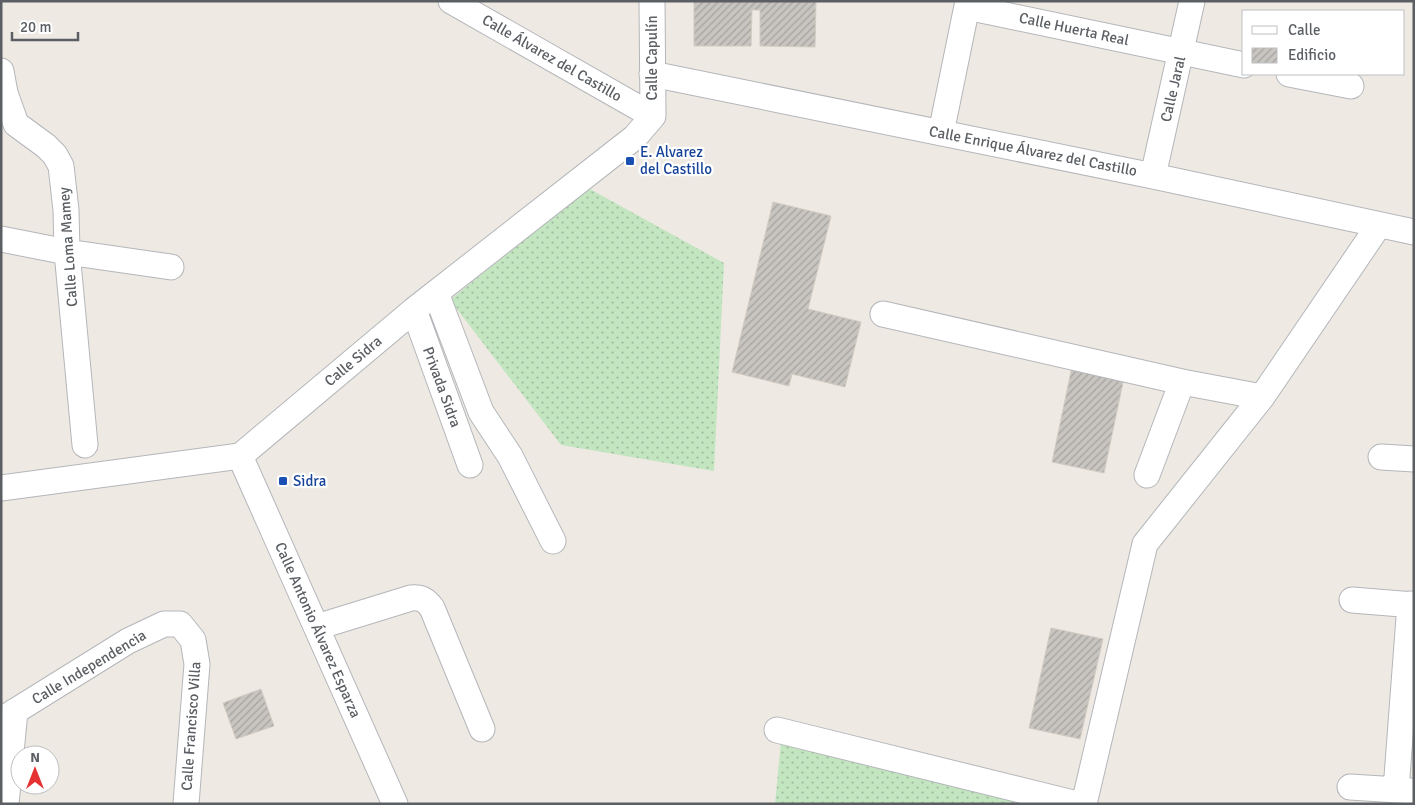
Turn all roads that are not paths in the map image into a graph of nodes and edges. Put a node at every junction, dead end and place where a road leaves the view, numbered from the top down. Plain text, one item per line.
1 (451, 1) edge
2 (652, 1) edge
3 (1192, 1) edge
4 (968, 4) edge
5 (1181, 52) junction
6 (1242, 65) edge
7 (1, 71) edge
8 (652, 74) junction
9 (1294, 75) edge
10 (1351, 86) dead end
11 (653, 116) junction
12 (941, 133) junction
13 (1153, 176) junction
14 (1379, 225) junction
15 (1414, 232) edge
16 (1, 239) edge
17 (67, 252) junction
18 (171, 267) dead end
19 (436, 293) junction
20 (414, 310) junction
21 (883, 314) dead end
22 (1182, 382) junction
23 (1262, 397) junction
24 (85, 445) dead end
25 (240, 456) junction
26 (1381, 457) dead end
27 (1414, 459) edge
28 (470, 465) dead end
29 (1147, 475) dead end
30 (1, 488) edge
31 (553, 541) dead end
32 (1352, 600) dead end
33 (1412, 605) edge
34 (180, 624) joint
35 (317, 627) junction
36 (8, 716) edge
37 (482, 729) dead end
38 (777, 730) dead end
39 (1350, 787) dead end
40 (1405, 790) edge
41 (6, 804) edge
42 (186, 804) edge
43 (395, 804) edge
44 (1077, 804) edge
45 (1084, 804) edge

1 - 11 street, Calle Álvarez del Castillo
2 - 8 street, Calle Capulín
3 - 5 street, Calle Jaral
4 - 5 street, Calle Huerta Real
4 - 12 street
5 - 6 street, Calle Huerta Real
5 - 13 street, Calle Jaral
7 - 17 street, Calle Loma Mamey
8 - 11 street, Calle Capulín
8 - 12 street, Calle Enrique Álvarez del Castillo
9 - 10 street
11 - 19 street, Calle Sidra
12 - 13 street, Calle Enrique Álvarez del Castillo
13 - 14 street, Calle Enrique Álvarez del Castillo
14 - 15 street, Calle Enrique Álvarez del Castillo
14 - 23 street
16 - 17 street
17 - 18 street
17 - 24 street, Calle Loma Mamey
19 - 20 street, Calle Sidra
19 - 31 street
20 - 25 street, Calle Sidra
20 - 28 street, Privada Sidra
21 - 22 street
22 - 23 street
22 - 29 street
23 - 45 street
25 - 30 street
25 - 35 street, Calle Antonio Álvarez Esparza
26 - 27 street
32 - 33 street
33 - 40 street
34 - 36 street, Calle Independencia
34 - 42 street, Calle Francisco Villa
35 - 37 street
35 - 43 street, Calle Antonio Álvarez Esparza
36 - 41 street
38 - 44 street
39 - 40 street

